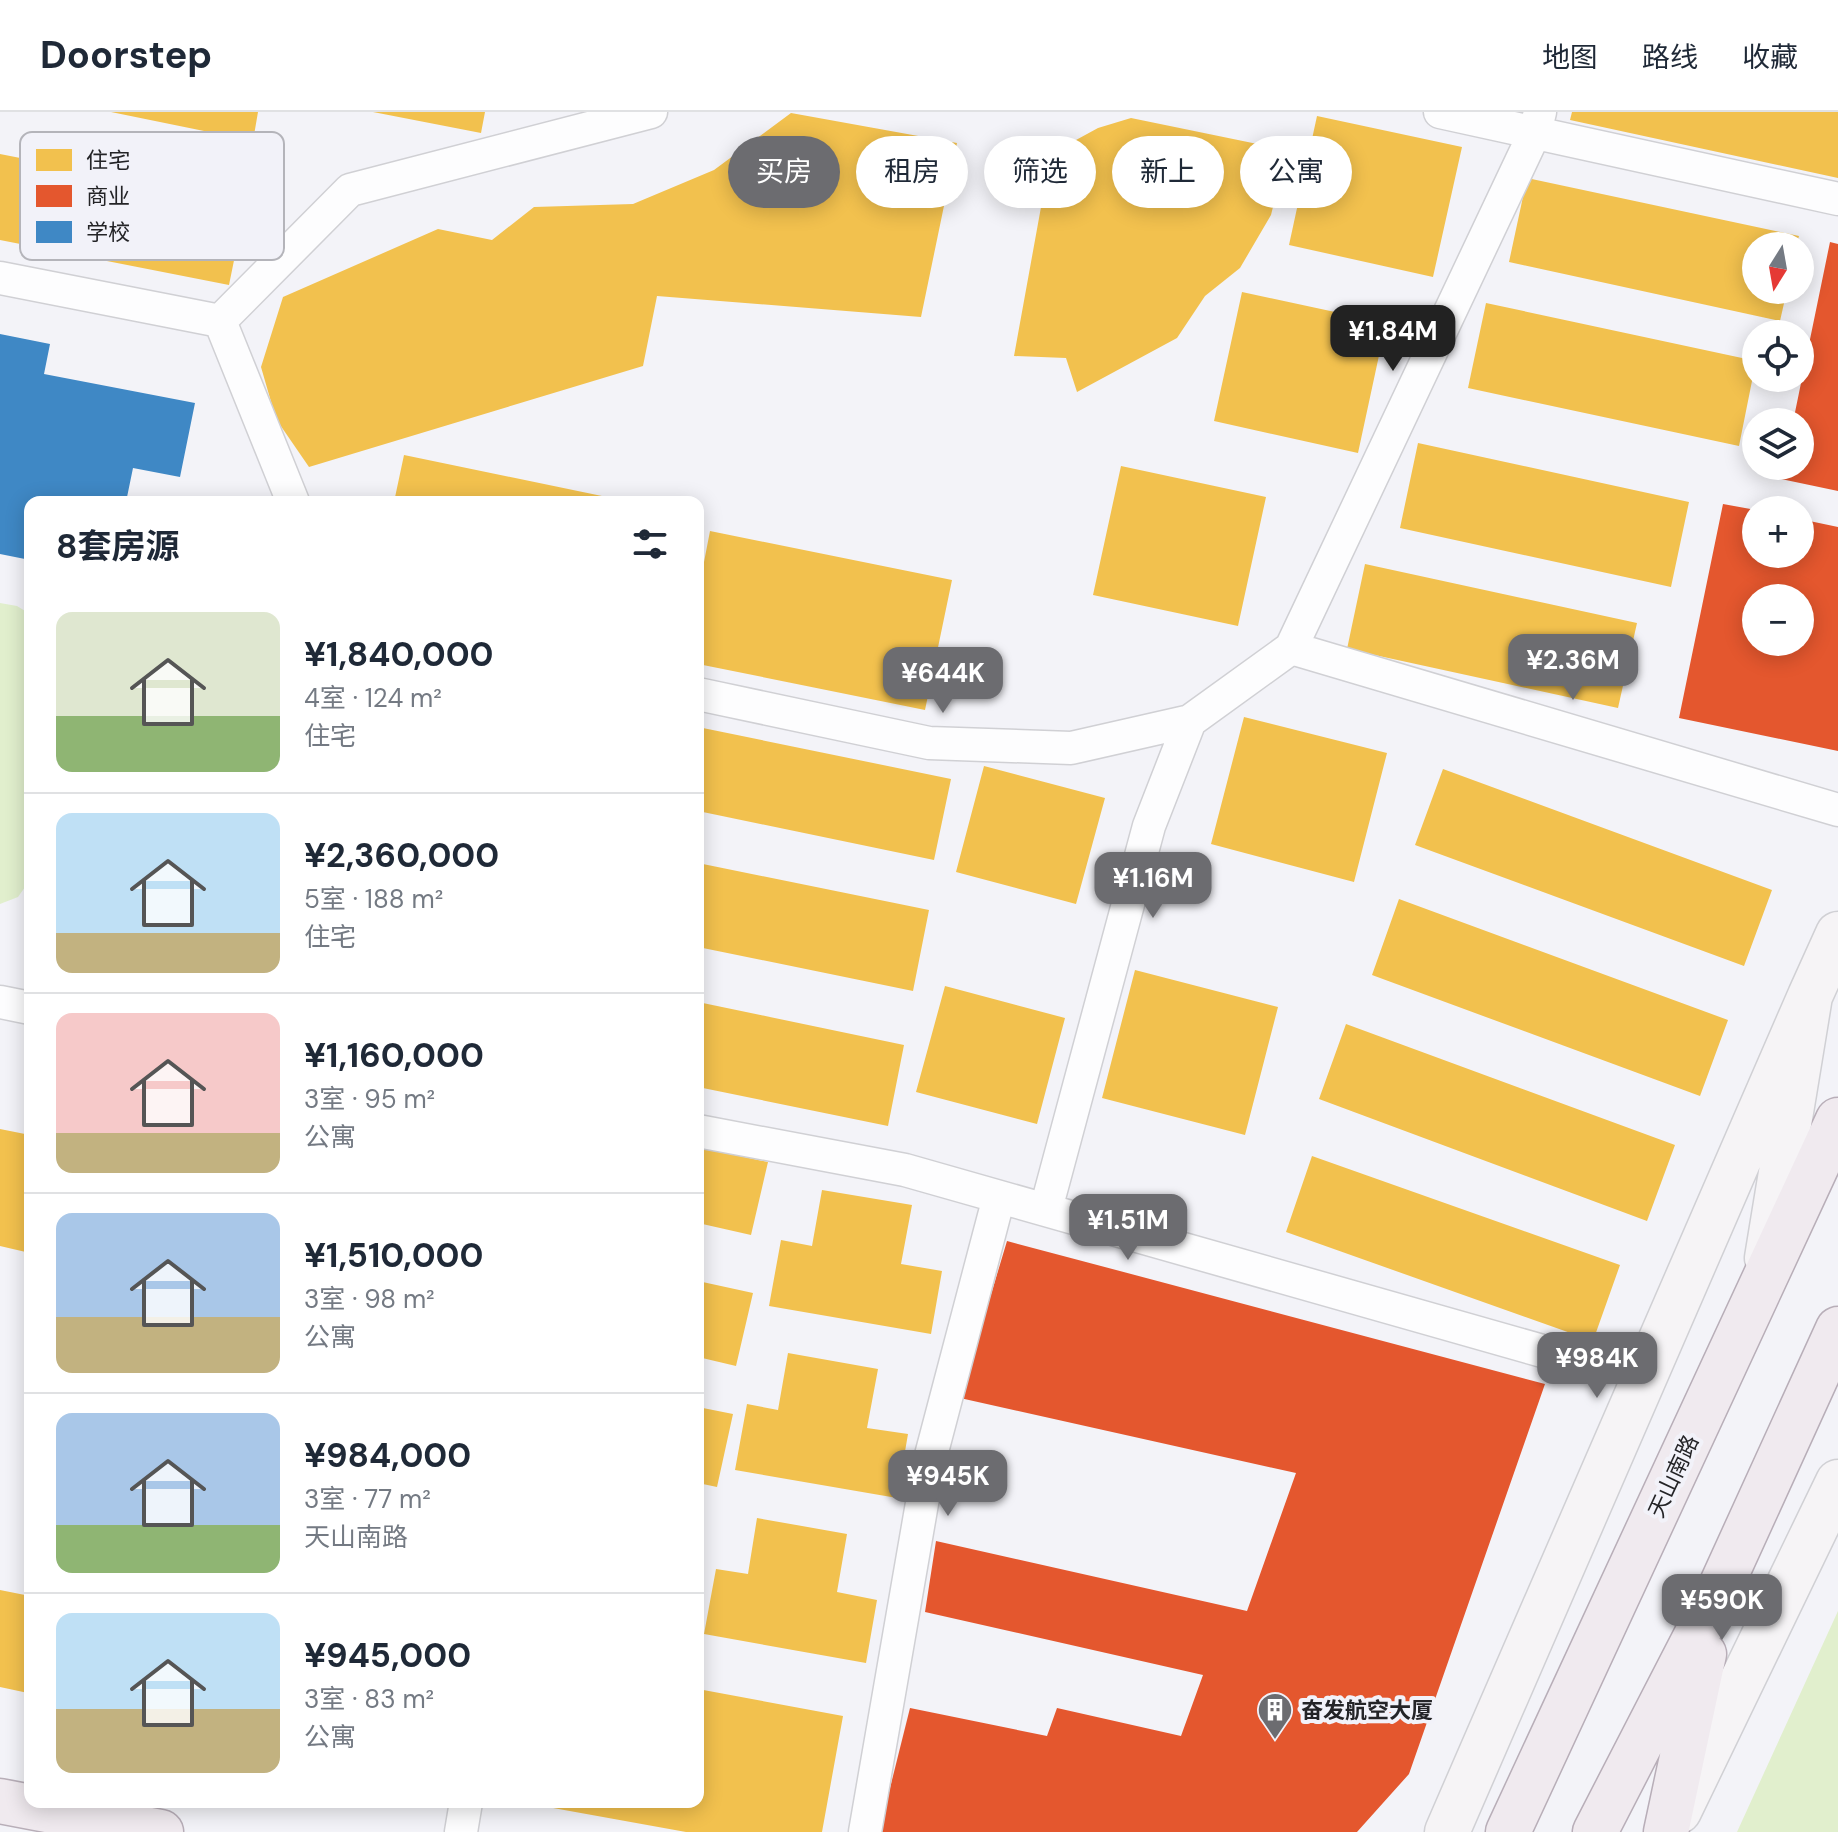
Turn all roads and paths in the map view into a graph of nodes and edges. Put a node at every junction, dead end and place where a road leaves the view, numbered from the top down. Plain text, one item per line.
1 (651, 112) edge
2 (1440, 112) edge
3 (1537, 122) edge
4 (1838, 199) edge
5 (284, 257) edge
6 (281, 260) edge
7 (0, 278) edge
8 (220, 321) junction
9 (291, 496) edge
10 (1291, 648) junction
11 (704, 695) edge
12 (1190, 721) junction
13 (1838, 810) edge
14 (1838, 934) edge
15 (1810, 996) junction
16 (0, 1002) edge
17 (24, 1007) edge
18 (1838, 1120) edge
19 (704, 1132) edge
20 (999, 1197) junction
21 (1046, 1209) junction
22 (1764, 1281) junction
23 (1833, 1346) edge
24 (1567, 1358) dead end
25 (1838, 1482) edge
26 (1715, 1599) junction
27 (1533, 1779) junction
28 (0, 1801) edge
29 (24, 1806) edge
30 (36, 1808) edge
31 (465, 1808) edge
32 (161, 1832) edge
33 (461, 1832) edge
34 (865, 1832) edge
35 (1447, 1832) edge
36 (1477, 1832) edge
37 (1508, 1832) edge
38 (1595, 1832) edge
39 (1667, 1832) edge

1 - 5 street
2 - 3 street
3 - 4 street
3 - 10 street
6 - 8 street
7 - 8 street
8 - 9 street
10 - 12 street
10 - 13 street
11 - 12 street
12 - 21 street
14 - 15 main road
15 - 22 main road
15 - 35 main road
16 - 17 street
18 - 22 main road, 天山南路
19 - 20 street
20 - 21 street
20 - 34 street
21 - 24 street
22 - 27 main road, 天山南路
23 - 26 main road
25 - 39 main road
26 - 38 main road
26 - 39 main road
27 - 36 main road
27 - 37 main road, 天山南路
28 - 29 main road
30 - 32 main road
31 - 33 street

